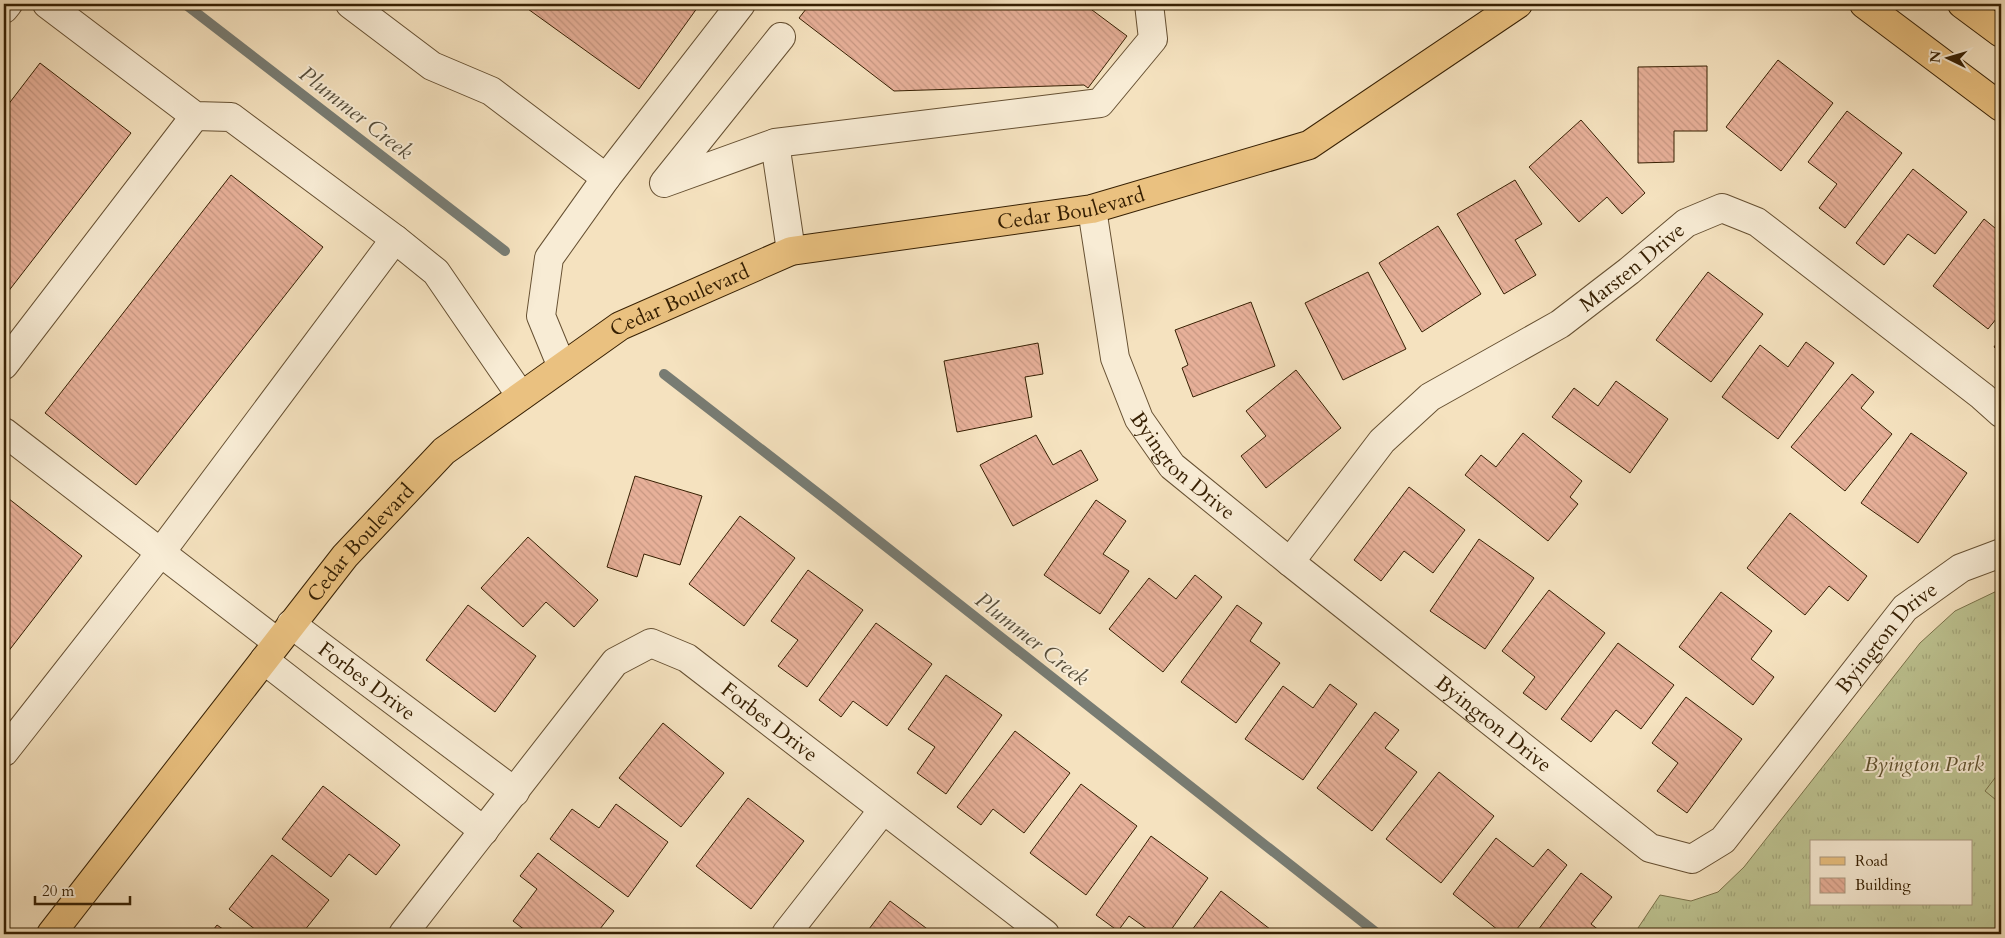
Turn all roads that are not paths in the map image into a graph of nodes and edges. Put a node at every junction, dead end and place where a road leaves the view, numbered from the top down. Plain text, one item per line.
1 (8, 4) edge
2 (47, 4) edge
3 (350, 4) edge
4 (741, 4) edge
5 (1149, 4) edge
6 (1518, 4) edge
7 (1864, 4) edge
8 (1962, 4) edge
9 (4, 9) edge
10 (2001, 33) edge
11 (781, 36) dead end
12 (2001, 107) edge
13 (195, 116) junction
14 (775, 143) junction
15 (606, 178) junction
16 (1092, 209) junction
17 (395, 239) junction
18 (791, 251) junction
19 (4, 365) edge
20 (562, 367) junction
21 (521, 396) junction
22 (2001, 414) edge
23 (4, 432) edge
24 (161, 552) junction
25 (2001, 553) edge
26 (1290, 562) junction
27 (277, 642) junction
28 (4, 752) edge
29 (514, 792) junction
30 (883, 810) junction
31 (484, 831) junction
32 (50, 934) edge
33 (403, 934) edge
34 (786, 934) edge
35 (1045, 934) edge

1 - 9 street
2 - 13 street
3 - 15 street
4 - 15 street
5 - 14 street
6 - 16 main road, Cedar Boulevard
7 - 12 main road
8 - 10 main road
11 - 14 street
13 - 17 street
13 - 19 street
14 - 18 street
15 - 20 street
16 - 18 main road, Cedar Boulevard
16 - 26 street, Byington Drive
17 - 21 street
17 - 24 street
18 - 20 main road, Cedar Boulevard
20 - 21 main road, Cedar Boulevard
21 - 27 main road, Cedar Boulevard
22 - 26 street, Marsten Drive
23 - 24 street
24 - 27 street
24 - 28 street
25 - 26 street, Byington Drive
27 - 29 street, Forbes Drive
27 - 31 street
27 - 32 main road, Cedar Boulevard
29 - 30 street, Forbes Drive
29 - 31 street, Forbes Drive
30 - 34 street
30 - 35 street, Forbes Drive
31 - 33 street, Forbes Drive

